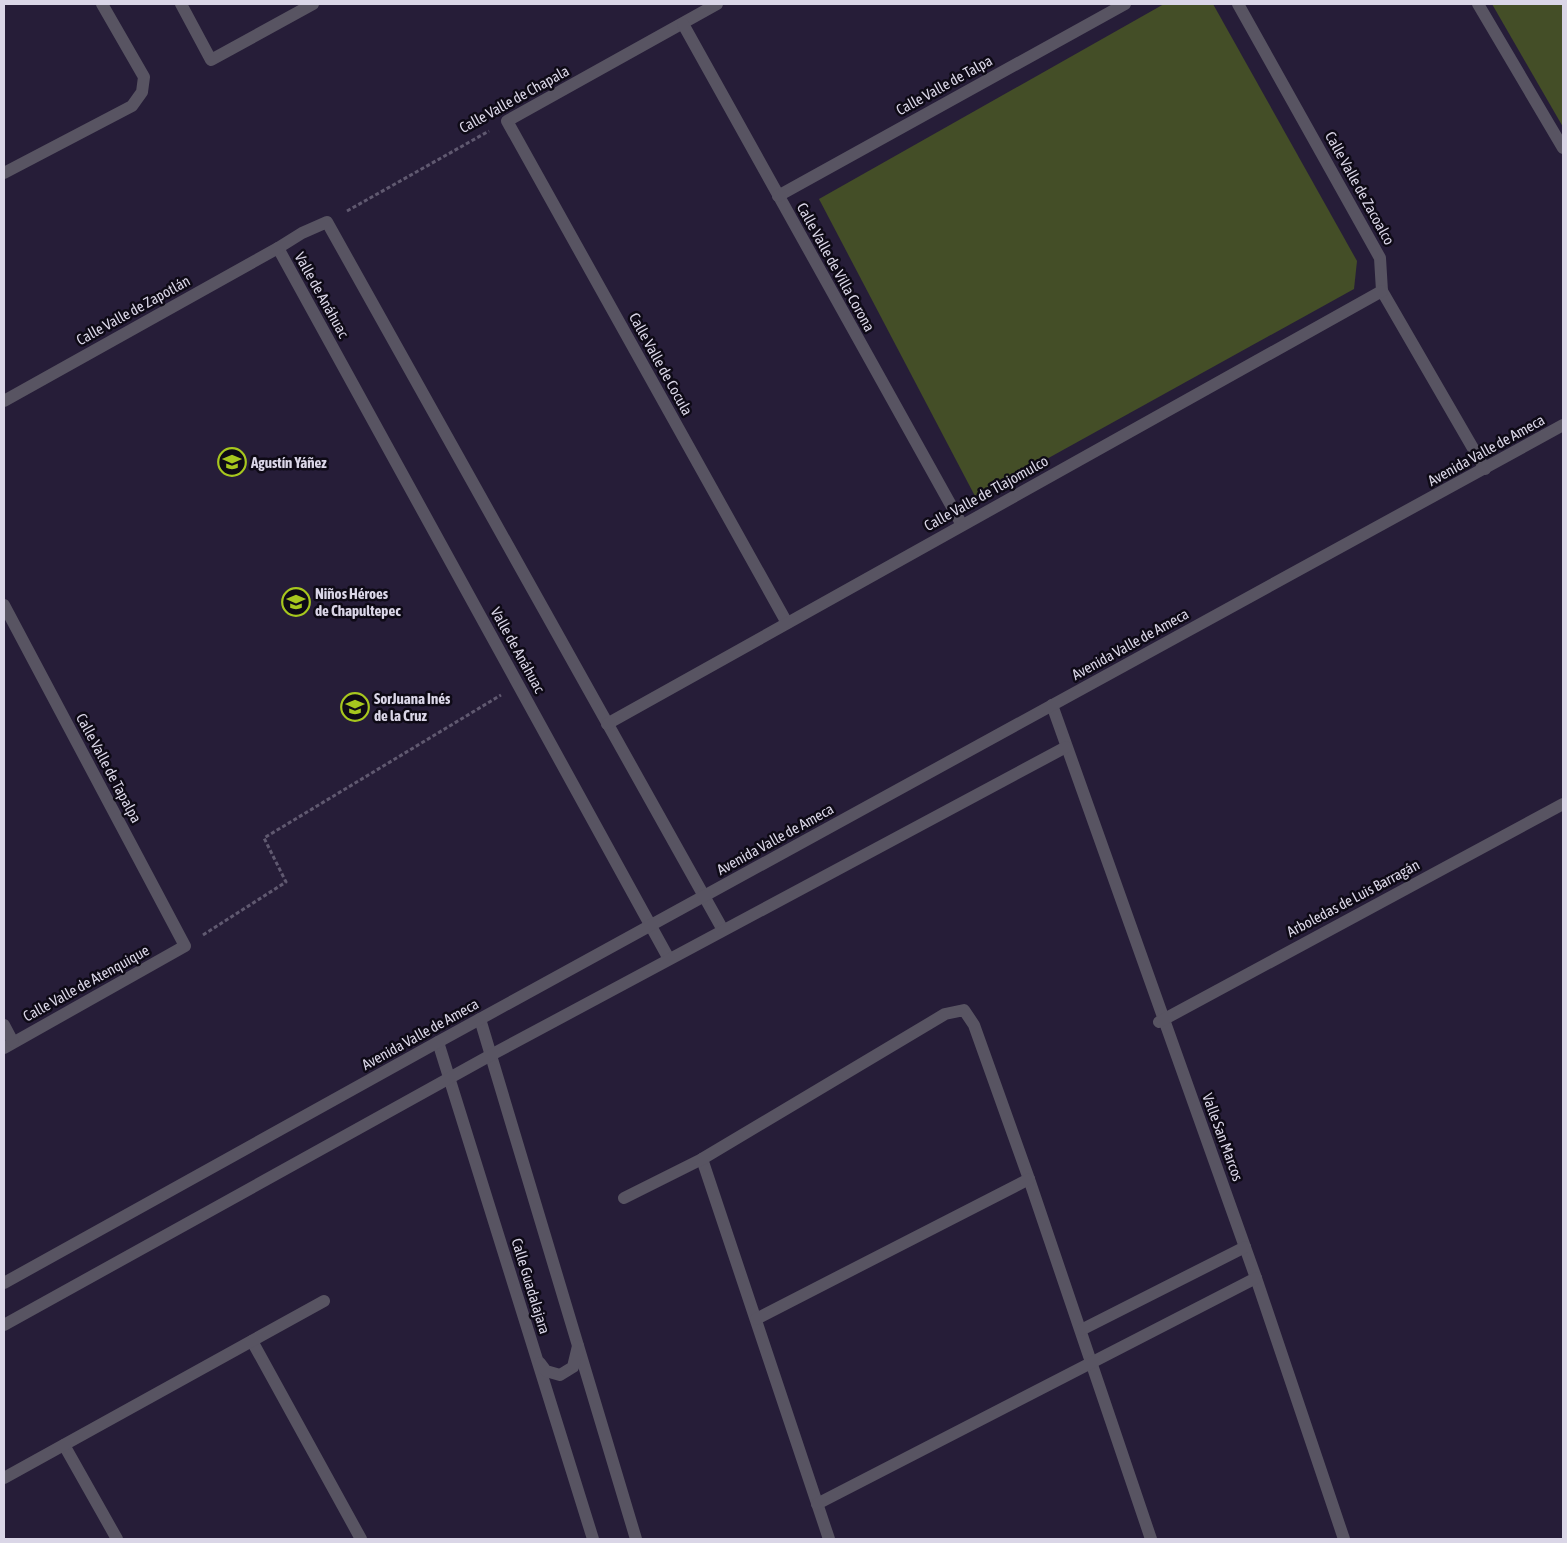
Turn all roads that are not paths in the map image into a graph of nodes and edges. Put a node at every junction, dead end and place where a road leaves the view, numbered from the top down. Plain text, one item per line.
1 (102, 4) edge
2 (181, 4) edge
3 (313, 4) edge
4 (717, 4) edge
5 (1125, 4) edge
6 (1238, 4) edge
7 (1478, 4) edge
8 (683, 24) junction
9 (507, 121) joint
10 (1563, 148) edge
11 (4, 173) edge
12 (778, 196) junction
13 (278, 248) junction
14 (1382, 290) junction
15 (4, 401) edge
16 (1563, 425) edge
17 (1485, 469) junction
18 (962, 525) junction
19 (4, 605) edge
20 (787, 623) junction
21 (1052, 705) junction
22 (607, 724) junction
23 (1066, 747) junction
24 (1563, 804) edge
25 (704, 897) junction
26 (652, 926) junction
27 (723, 930) junction
28 (185, 946) joint
29 (669, 959) junction
30 (480, 1019) junction
31 (1161, 1020) junction
32 (4, 1025) edge
33 (438, 1042) junction
34 (9, 1045) edge
35 (491, 1055) junction
36 (450, 1079) junction
37 (702, 1159) junction
38 (1029, 1179) junction
39 (624, 1198) dead end
40 (1245, 1247) junction
41 (1256, 1278) junction
42 (4, 1283) edge
43 (324, 1301) dead end
44 (756, 1319) junction
45 (4, 1325) edge
46 (1080, 1330) junction
47 (252, 1340) junction
48 (578, 1345) junction
49 (537, 1359) junction
50 (1092, 1363) junction
51 (64, 1444) junction
52 (4, 1478) edge
53 (817, 1504) junction
54 (1148, 1538) edge
55 (117, 1539) edge
56 (361, 1539) edge
57 (593, 1539) edge
58 (636, 1539) edge
59 (829, 1539) edge
60 (1344, 1539) edge

1 - 11 street
2 - 3 street
4 - 8 street, Calle Valle de Chapala
5 - 12 street, Calle Valle de Talpa
6 - 14 street, Calle Valle de Zacoalco
7 - 10 street
8 - 9 street, Calle Valle de Chapala
8 - 12 street, Calle Valle de Villa Corona
9 - 20 street, Calle Valle de Cocula
12 - 18 street, Calle Valle de Villa Corona
13 - 15 street, Calle Valle de Zapotlán
13 - 22 street, Valle de Anáhuac
13 - 26 street, Valle de Anáhuac
14 - 17 street, Calle Valle de Zacoalco
14 - 18 street, Calle Valle de Tlajomulco
16 - 17 street, Avenida Valle de Ameca
17 - 21 street, Avenida Valle de Ameca
18 - 20 street, Calle Valle de Tlajomulco
19 - 28 street, Calle Valle de Tapalpa
20 - 22 street, Calle Valle de Tlajomulco
21 - 23 street, Valle San Marcos
21 - 25 street, Avenida Valle de Ameca
22 - 25 street
23 - 27 street
23 - 31 street, Valle San Marcos
24 - 31 street, Arboledas de Luis Barragán
25 - 26 street, Avenida Valle de Ameca
25 - 27 street
26 - 29 street, Valle de Anáhuac
26 - 30 street, Avenida Valle de Ameca
27 - 29 street
28 - 34 street, Calle Valle de Atenquique
29 - 35 street
30 - 33 street, Avenida Valle de Ameca
30 - 35 street, Calle Guadalajara
31 - 40 street, Valle San Marcos
32 - 34 street
33 - 36 street, Calle Guadalajara
33 - 42 street, Avenida Valle de Ameca
35 - 36 street
35 - 48 street, Calle Guadalajara
36 - 45 street
36 - 49 street, Calle Guadalajara
37 - 38 street
37 - 39 street
37 - 44 street
38 - 44 street
38 - 46 street
40 - 41 street, Valle San Marcos
40 - 46 street
41 - 50 street
41 - 60 street, Valle San Marcos
43 - 47 street
44 - 53 street
46 - 50 street
47 - 51 street
47 - 56 street
48 - 49 street
48 - 58 street, Calle Guadalajara
49 - 57 street, Calle Guadalajara
50 - 53 street
50 - 54 street
51 - 52 street
51 - 55 street
53 - 59 street

